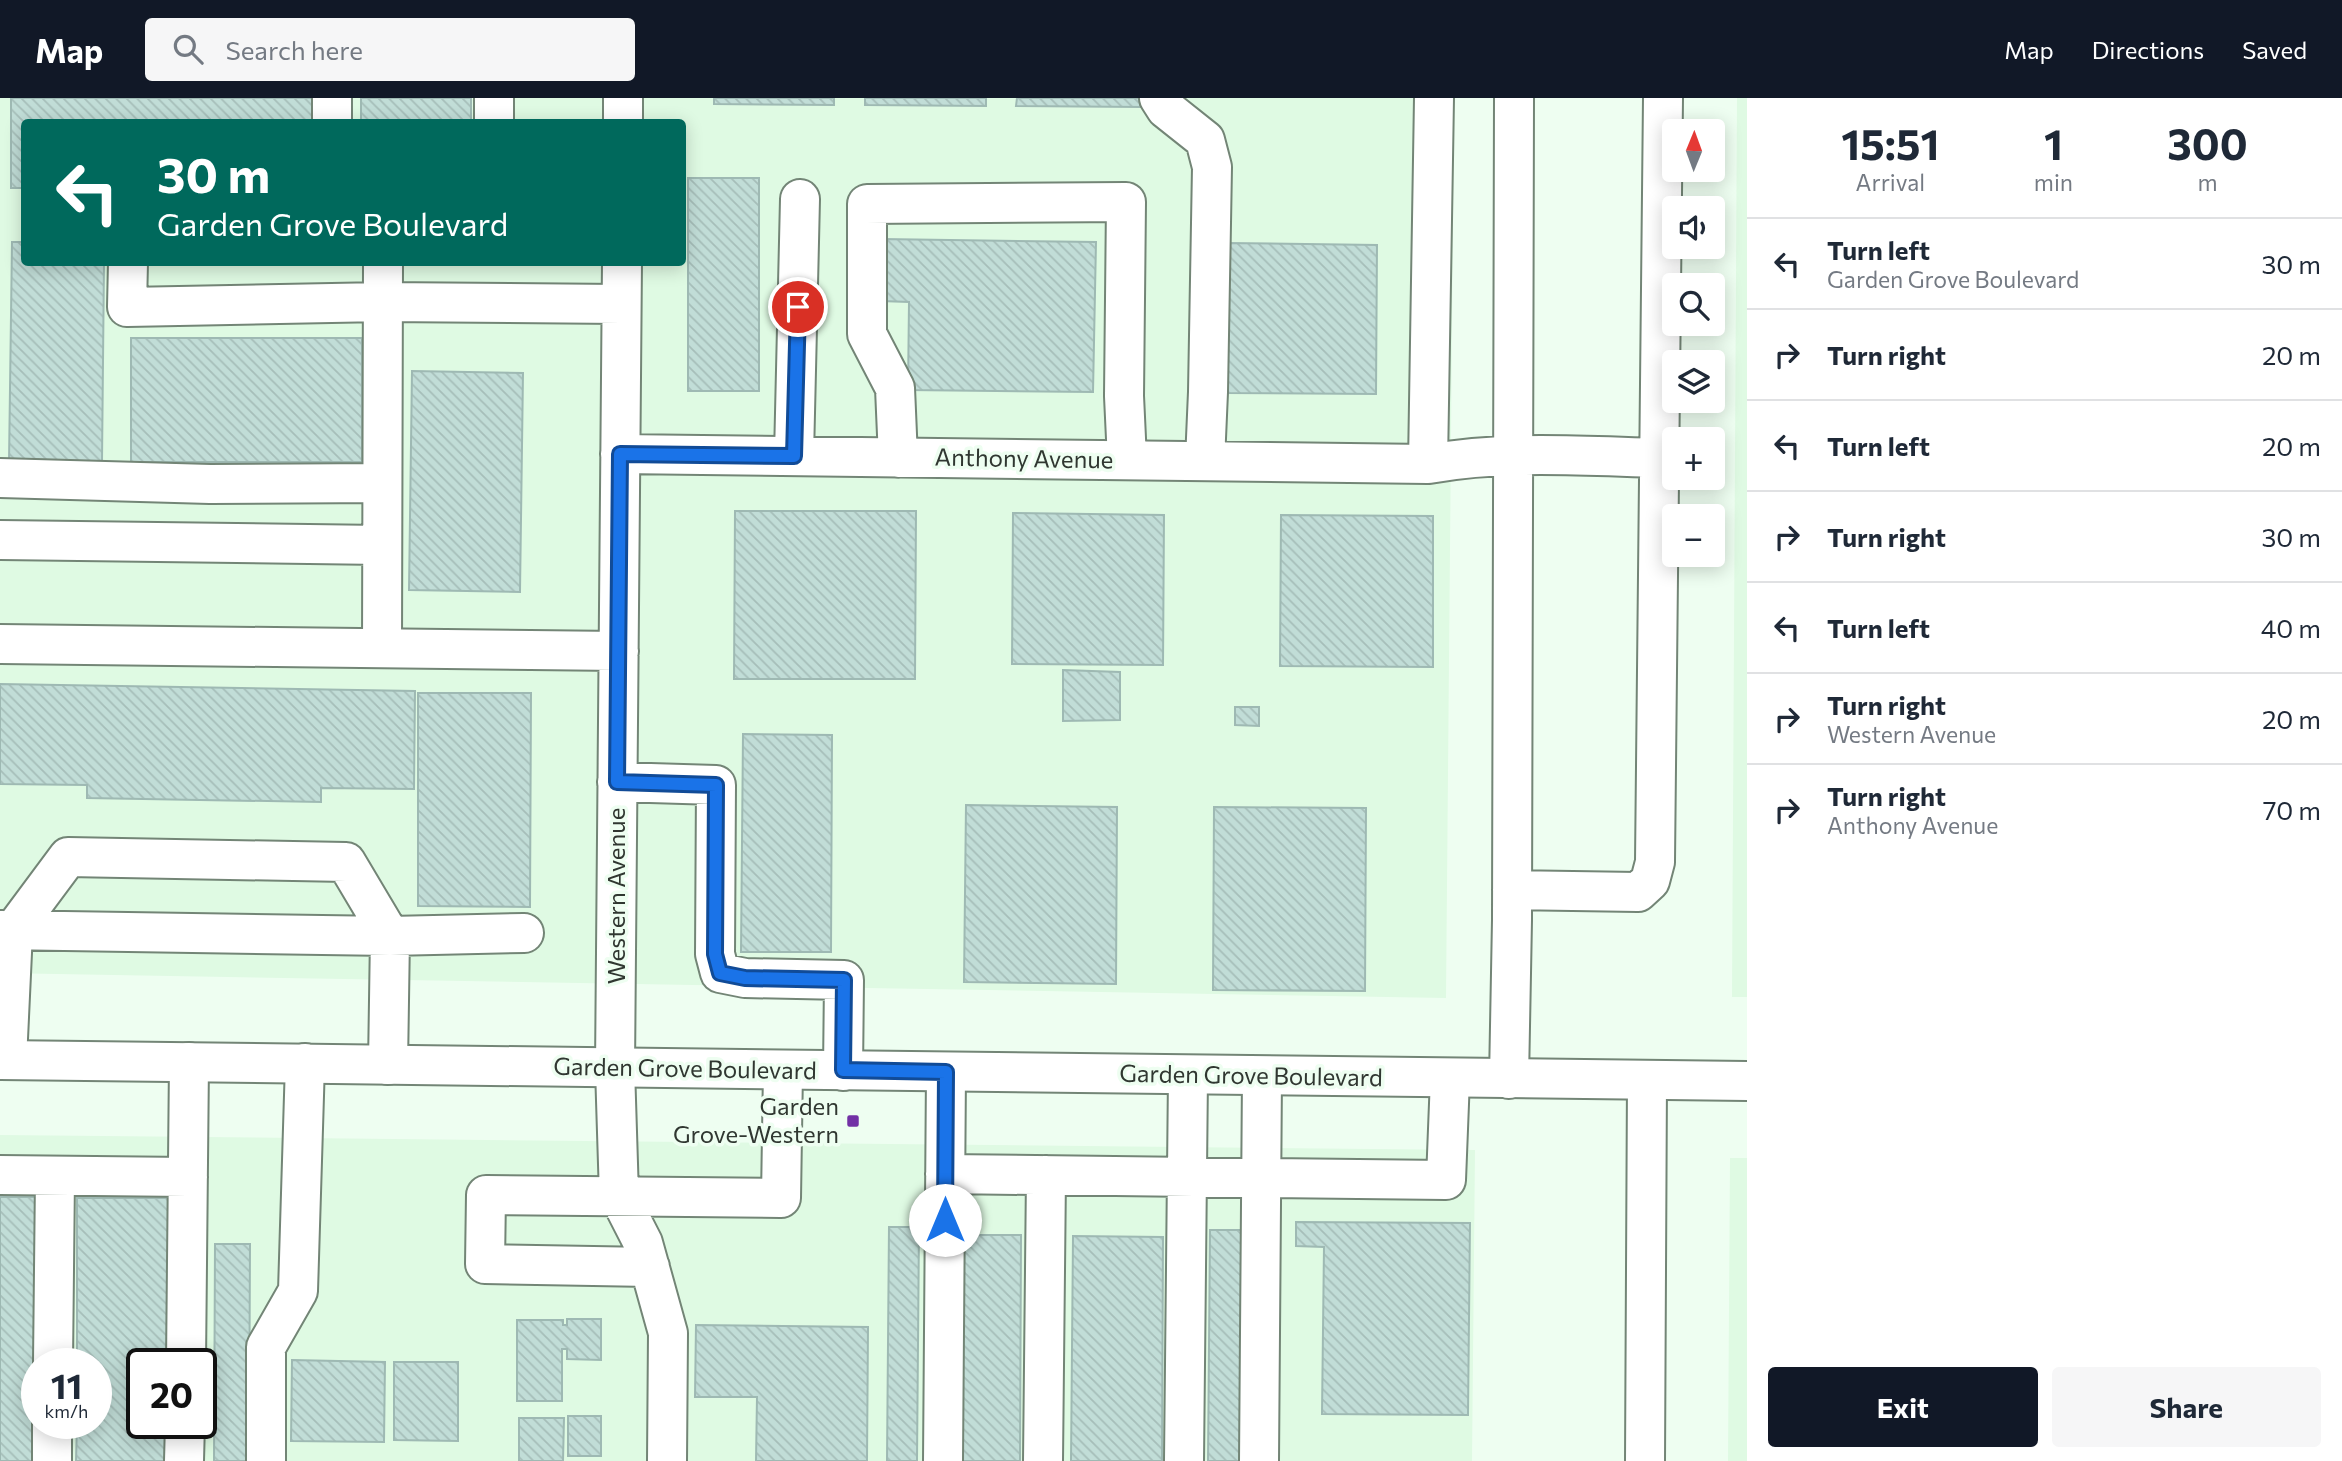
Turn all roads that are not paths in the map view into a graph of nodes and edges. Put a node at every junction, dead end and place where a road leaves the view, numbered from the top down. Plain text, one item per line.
1 (332, 98) edge
2 (494, 98) edge
3 (623, 98) edge
4 (1159, 98) edge
5 (1434, 98) edge
6 (1514, 98) edge
7 (1663, 98) edge
8 (332, 119) edge
9 (494, 119) edge
10 (623, 119) edge
11 (800, 200) dead end
12 (128, 266) edge
13 (383, 266) edge
14 (622, 266) edge
15 (383, 302) junction
16 (621, 304) junction
17 (620, 454) junction
18 (1514, 454) junction
19 (794, 456) junction
20 (898, 457) junction
21 (1660, 458) junction
22 (1127, 460) junction
23 (1205, 461) junction
24 (1428, 464) junction
25 (0, 478) edge
26 (382, 483) junction
27 (0, 540) edge
28 (382, 545) junction
29 (0, 644) edge
30 (382, 648) junction
31 (619, 651) junction
32 (617, 782) junction
33 (1512, 890) junction
34 (6, 930) edge
35 (524, 933) dead end
36 (390, 936) junction
37 (4, 1060) edge
38 (189, 1062) junction
39 (305, 1063) junction
40 (388, 1065) junction
41 (615, 1068) junction
42 (783, 1070) junction
43 (843, 1070) junction
44 (946, 1072) junction
45 (1188, 1075) junction
46 (1262, 1076) junction
47 (1450, 1078) junction
48 (1508, 1079) junction
49 (1647, 1080) junction
50 (1747, 1081) edge
51 (945, 1174) junction
52 (0, 1175) edge
53 (1046, 1175) junction
54 (55, 1176) junction
55 (1187, 1176) junction
56 (1261, 1176) junction
57 (188, 1177) junction
58 (619, 1196) junction
59 (650, 1267) junction
60 (53, 1348) edge
61 (186, 1348) edge
62 (52, 1439) edge
63 (185, 1439) edge
64 (52, 1461) edge
65 (184, 1461) edge
66 (266, 1461) edge
67 (667, 1461) edge
68 (943, 1461) edge
69 (1043, 1461) edge
70 (1184, 1461) edge
71 (1259, 1461) edge
72 (1644, 1461) edge

1 - 8 street
2 - 9 street
3 - 10 street
4 - 23 street
5 - 24 street
6 - 18 street
7 - 21 street
11 - 19 street
12 - 15 street
13 - 15 street
14 - 16 street, Western Avenue
15 - 16 street
15 - 26 street
16 - 17 street, Western Avenue
17 - 19 street, Anthony Avenue
17 - 31 street, Western Avenue
18 - 21 street, Anthony Avenue
18 - 24 street, Anthony Avenue
18 - 33 street
19 - 20 street, Anthony Avenue
20 - 22 street, Anthony Avenue
20 - 22 street
21 - 33 street
22 - 23 street, Anthony Avenue
23 - 24 street, Anthony Avenue
25 - 26 street
26 - 28 street
27 - 28 street
28 - 30 street
29 - 30 street
30 - 31 street
31 - 32 street, Western Avenue
32 - 41 street, Western Avenue
32 - 43 street
33 - 48 street
34 - 36 street
34 - 36 street
34 - 37 street
35 - 36 street
36 - 40 street
37 - 38 street, Garden Grove Boulevard
38 - 39 street, Garden Grove Boulevard
38 - 57 street
39 - 40 street, Garden Grove Boulevard
39 - 66 street
40 - 41 street, Garden Grove Boulevard
41 - 42 street, Garden Grove Boulevard
41 - 58 street, Western Avenue
42 - 43 street, Garden Grove Boulevard
42 - 58 street
43 - 44 street, Garden Grove Boulevard
44 - 45 street, Garden Grove Boulevard
44 - 51 street
45 - 46 street, Garden Grove Boulevard
45 - 55 street
46 - 47 street, Garden Grove Boulevard
46 - 56 street
47 - 48 street, Garden Grove Boulevard
47 - 56 street
48 - 49 street, Garden Grove Boulevard
49 - 50 street, Garden Grove Boulevard
49 - 72 street
51 - 53 street
51 - 68 street
52 - 54 street
53 - 55 street
53 - 69 street
54 - 57 street
54 - 60 street
55 - 56 street
55 - 70 street
56 - 71 street
57 - 61 street
58 - 59 street
58 - 59 street
59 - 67 street
62 - 64 street
63 - 65 street

